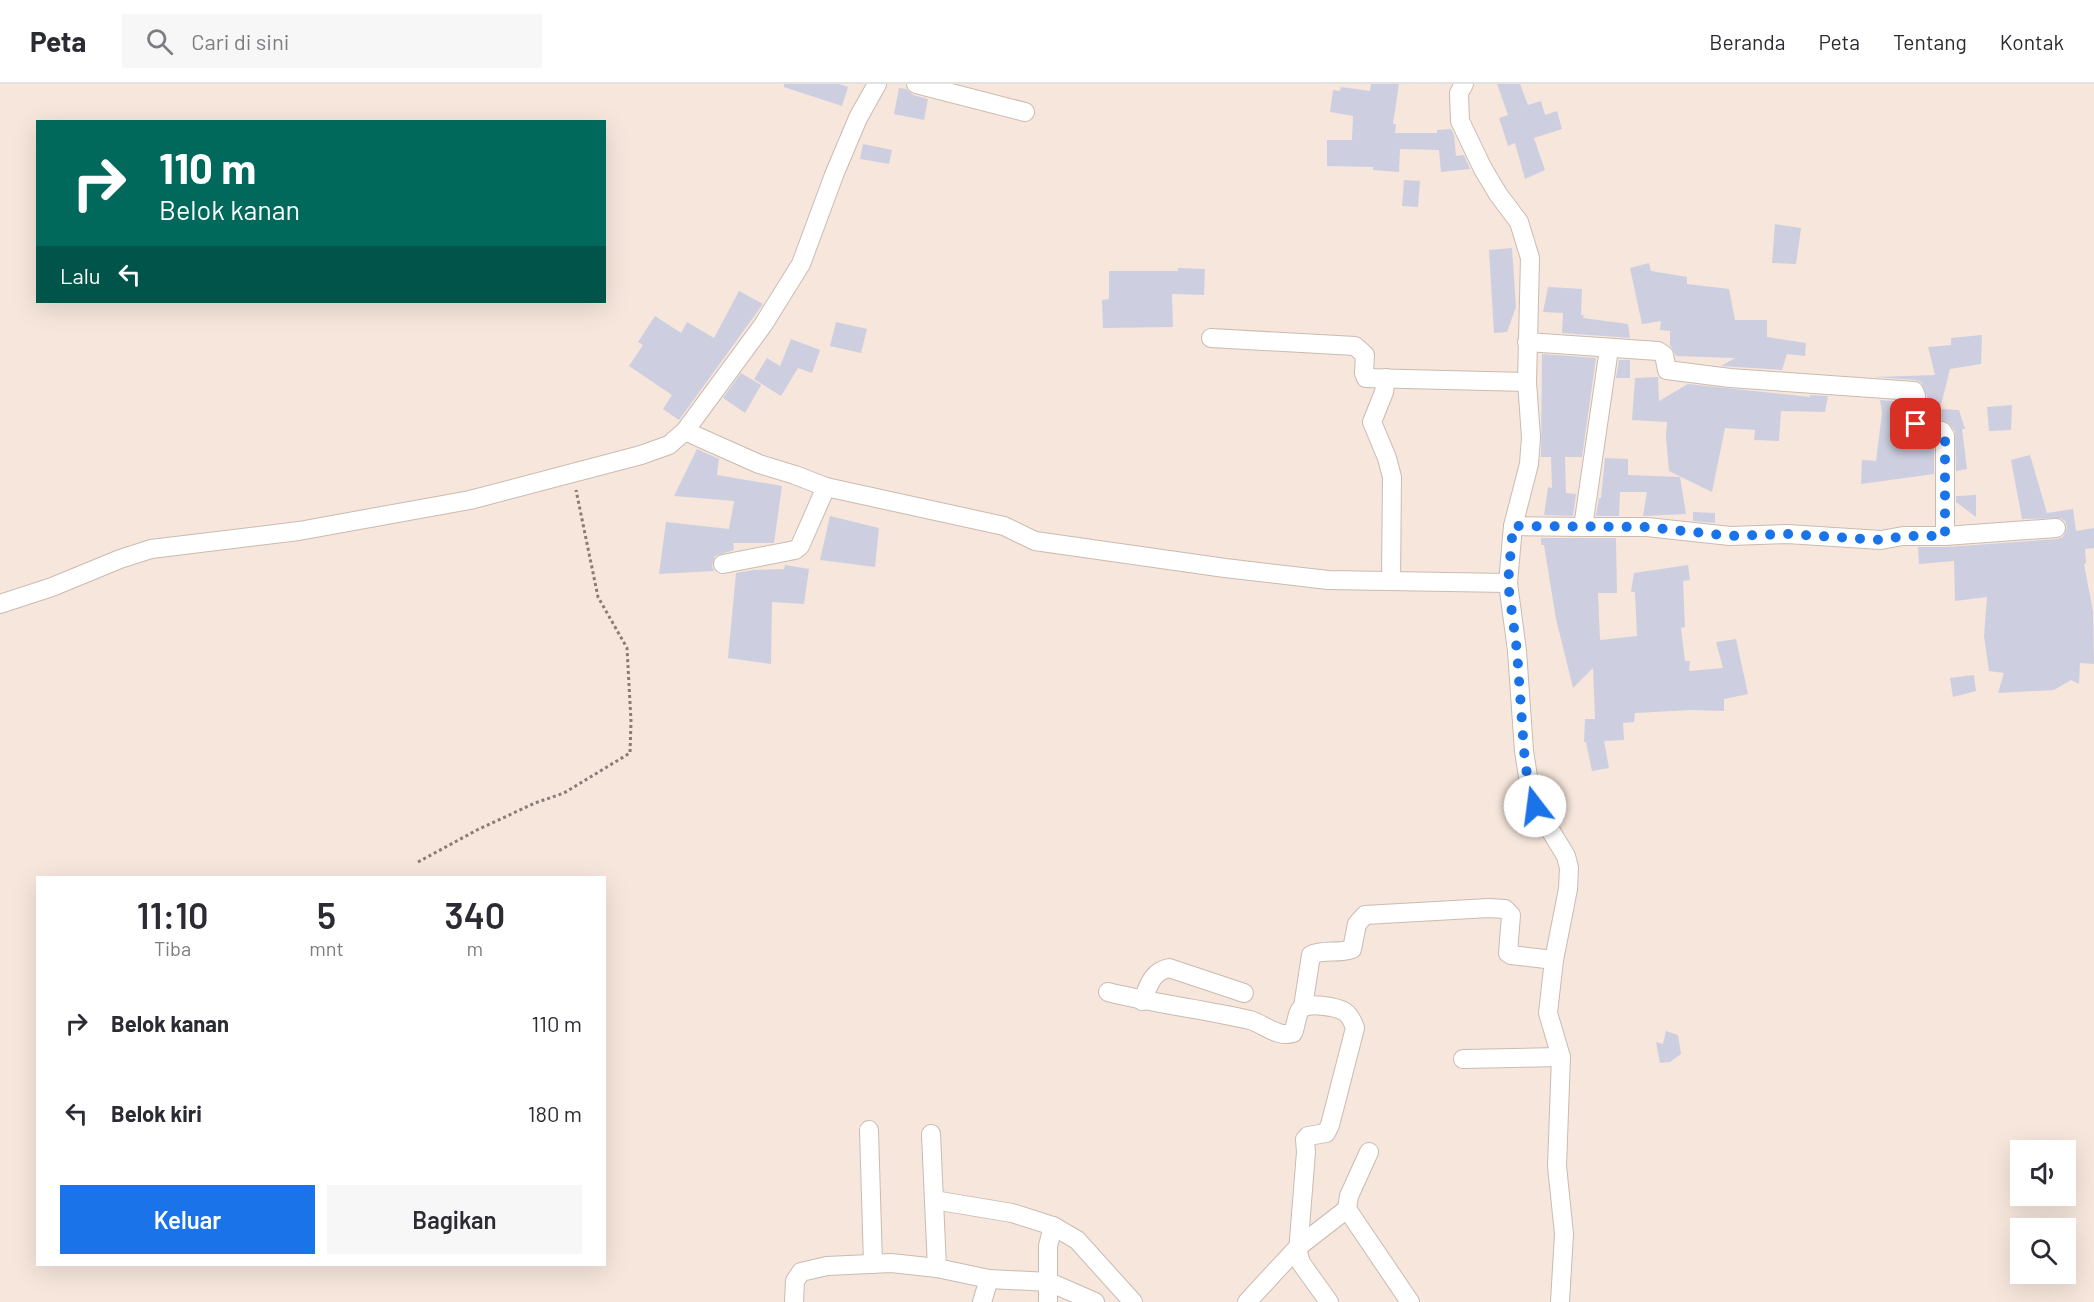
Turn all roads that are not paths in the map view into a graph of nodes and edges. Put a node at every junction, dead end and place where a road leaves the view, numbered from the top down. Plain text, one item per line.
1 (877, 84) edge
2 (916, 84) edge
3 (1464, 84) edge
4 (1025, 112) dead end
5 (1211, 338) dead end
6 (1527, 342) junction
7 (1609, 349) junction
8 (1386, 378) junction
9 (1527, 382) junction
10 (685, 431) junction
11 (826, 487) junction
12 (1513, 526) junction
13 (1583, 527) junction
14 (2056, 528) dead end
15 (1945, 536) junction
16 (723, 564) dead end
17 (1391, 581) junction
18 (1508, 583) junction
19 (0, 604) edge
20 (1554, 960) junction
21 (1108, 992) dead end
22 (1244, 993) dead end
23 (1142, 1001) junction
24 (1303, 1008) junction
25 (1561, 1057) junction
26 (1463, 1059) dead end
27 (869, 1130) dead end
28 (931, 1134) dead end
29 (1369, 1152) dead end
30 (934, 1200) junction
31 (1347, 1209) junction
32 (1053, 1226) junction
33 (1298, 1247) junction
34 (873, 1264) junction
35 (937, 1268) junction
36 (989, 1279) junction
37 (1049, 1282) junction
38 (1128, 1300) edge
39 (794, 1302) edge
40 (982, 1302) edge
41 (1048, 1302) edge
42 (1095, 1302) edge
43 (1248, 1302) edge
44 (1329, 1302) edge
45 (1410, 1302) edge
46 (1560, 1302) edge

1 - 10 street
2 - 4 street
3 - 6 street
5 - 8 street
6 - 7 street
6 - 9 street
7 - 13 street
7 - 15 street
8 - 9 street
8 - 17 street
9 - 12 street
10 - 11 street
10 - 19 street
11 - 16 street
11 - 17 street
12 - 13 street
12 - 18 street
13 - 15 street
14 - 15 street
17 - 18 street
18 - 20 street
20 - 24 street
20 - 25 street
21 - 23 street
22 - 23 street
23 - 24 street
24 - 33 street
25 - 26 street
25 - 46 street
27 - 34 street
28 - 30 street
29 - 31 street
30 - 32 street
30 - 35 street
31 - 33 street
31 - 45 street
32 - 37 street
32 - 38 street
33 - 43 street
33 - 44 street
34 - 35 street
34 - 39 street
35 - 36 street
36 - 37 street
36 - 40 street
37 - 41 street
37 - 42 street

